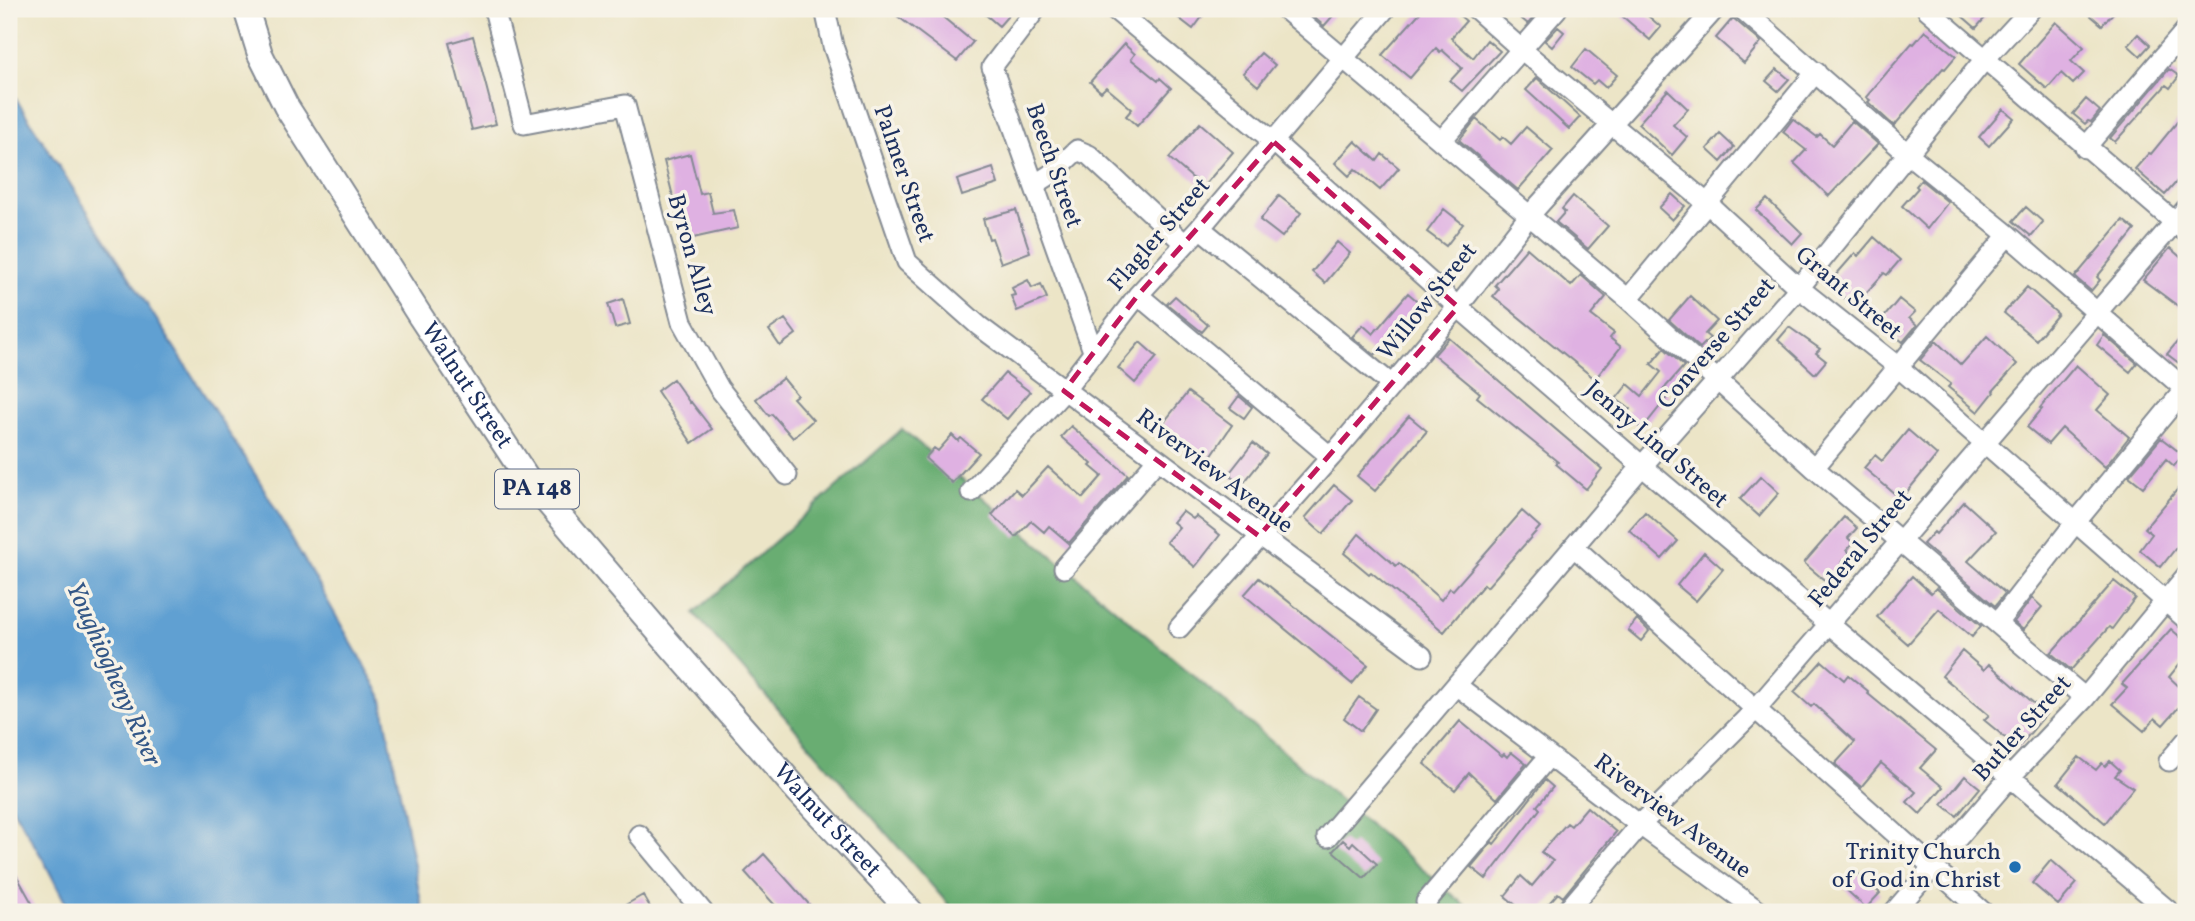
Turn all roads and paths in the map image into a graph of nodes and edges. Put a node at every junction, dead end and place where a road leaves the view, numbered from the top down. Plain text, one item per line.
1 (246, 9) edge
2 (494, 9) edge
3 (825, 9) edge
4 (1036, 9) edge
5 (1114, 9) edge
6 (1285, 9) edge
7 (1385, 9) edge
8 (1476, 9) edge
9 (1557, 9) edge
10 (1715, 9) edge
11 (1742, 9) edge
12 (1927, 9) edge
13 (2031, 9) edge
14 (2186, 30) edge
15 (1521, 49) junction
16 (1343, 56) junction
17 (1984, 60) junction
18 (1816, 72) junction
19 (1612, 126) junction
20 (1441, 141) junction
21 (1273, 142) junction
22 (2085, 148) junction
23 (1908, 154) junction
24 (1034, 185) junction
25 (1708, 204) junction
26 (1529, 216) junction
27 (2182, 221) edge
28 (1200, 228) junction
29 (2008, 234) junction
30 (1185, 244) junction
31 (1799, 288) junction
32 (1138, 295) junction
33 (1628, 299) junction
34 (1458, 307) junction
35 (2097, 312) junction
36 (979, 326) joint
37 (1093, 351) junction
38 (1897, 366) junction
39 (1718, 382) junction
40 (1392, 385) junction
41 (2186, 390) edge
42 (1064, 391) junction
43 (1984, 442) junction
44 (1331, 457) junction
45 (1157, 460) junction
46 (1642, 466) junction
47 (1814, 468) junction
48 (787, 475) dead end
49 (971, 492) dead end
50 (2076, 523) junction
51 (1259, 536) junction
52 (1898, 541) junction
53 (1574, 547) junction
54 (1065, 568) dead end
55 (2186, 576) edge
56 (2165, 600) junction
57 (2186, 619) edge
58 (1998, 622) junction
59 (1829, 625) junction
60 (1179, 628) dead end
61 (1422, 656) dead end
62 (1456, 685) junction
63 (2085, 698) junction
64 (1755, 710) junction
65 (2186, 741) edge
66 (1549, 756) junction
67 (2169, 761) dead end
68 (2011, 776) junction
69 (1640, 825) junction
70 (639, 835) dead end
71 (1327, 837) dead end
72 (1933, 869) junction
73 (1426, 902) dead end
74 (702, 912) edge
75 (911, 912) edge
76 (1566, 912) edge
77 (1760, 912) edge
78 (1894, 912) edge
79 (1983, 912) edge
80 (2170, 912) edge

1 - 75 main road, Walnut Street / PA 148
2 - 48 street, Byron Alley
3 - 36 street, Palmer Street
4 - 24 street, Beech Street
5 - 21 street, Jenny Lind Street
6 - 16 street
7 - 16 street, Flagler Street
8 - 15 street, Grant Street
9 - 15 street
10 - 19 street, Willow Street
11 - 18 street
12 - 17 street
13 - 17 street, Converse Street
14 - 22 street
15 - 19 street, Grant Street
15 - 20 street
16 - 20 street
16 - 21 street, Flagler Street
17 - 22 street
17 - 23 street, Converse Street
18 - 23 street
18 - 25 street
19 - 25 street, Grant Street
19 - 26 street, Willow Street
20 - 26 street
21 - 28 street, Flagler Street
21 - 34 street, Jenny Lind Street
22 - 27 street
23 - 29 street
23 - 31 street, Converse Street
24 - 30 street
24 - 37 street, Beech Street
25 - 31 street, Grant Street
25 - 33 street
26 - 33 street
26 - 34 street, Willow Street
27 - 35 street, Federal Street
28 - 30 street, Flagler Street
28 - 40 street
29 - 35 street
29 - 38 street
30 - 32 street, Flagler Street
31 - 38 street, Grant Street
31 - 39 street, Converse Street
32 - 37 street, Flagler Street
32 - 44 street
33 - 39 street
34 - 40 street, Willow Street
34 - 46 street, Jenny Lind Street
35 - 41 street
35 - 43 street, Federal Street
36 - 42 street, Riverview Avenue
37 - 42 street, Flagler Street
38 - 43 street, Grant Street
38 - 47 street
39 - 46 street, Converse Street
39 - 47 street
40 - 44 street, Willow Street
41 - 50 street
42 - 45 street, Riverview Avenue
42 - 49 street, Flagler Street
43 - 50 street, Grant Street
43 - 52 street, Federal Street
44 - 51 street, Willow Street
45 - 51 street, Riverview Avenue
45 - 54 street
46 - 53 street, Converse Street
46 - 59 street, Jenny Lind Street
47 - 52 street
50 - 56 street, Grant Street
50 - 58 street
51 - 60 street, Willow Street
51 - 61 street, Riverview Avenue
52 - 58 street
52 - 59 street, Federal Street
53 - 62 street, Converse Street
53 - 64 street
55 - 56 street, Butler Street
56 - 57 street, Grant Street
56 - 63 street, Butler Street
58 - 63 street
59 - 64 street, Federal Street
59 - 68 street, Jenny Lind Street
62 - 66 street, Riverview Avenue
62 - 71 street, Converse Street
63 - 68 street, Butler Street
64 - 69 street, Federal Street
64 - 72 street
65 - 67 street
66 - 69 street, Riverview Avenue
66 - 73 street
68 - 72 street, Butler Street
68 - 80 street, Jenny Lind Street
69 - 76 street, Federal Street
69 - 77 street, Riverview Avenue
70 - 74 street
72 - 78 street, Butler Street
72 - 79 street

